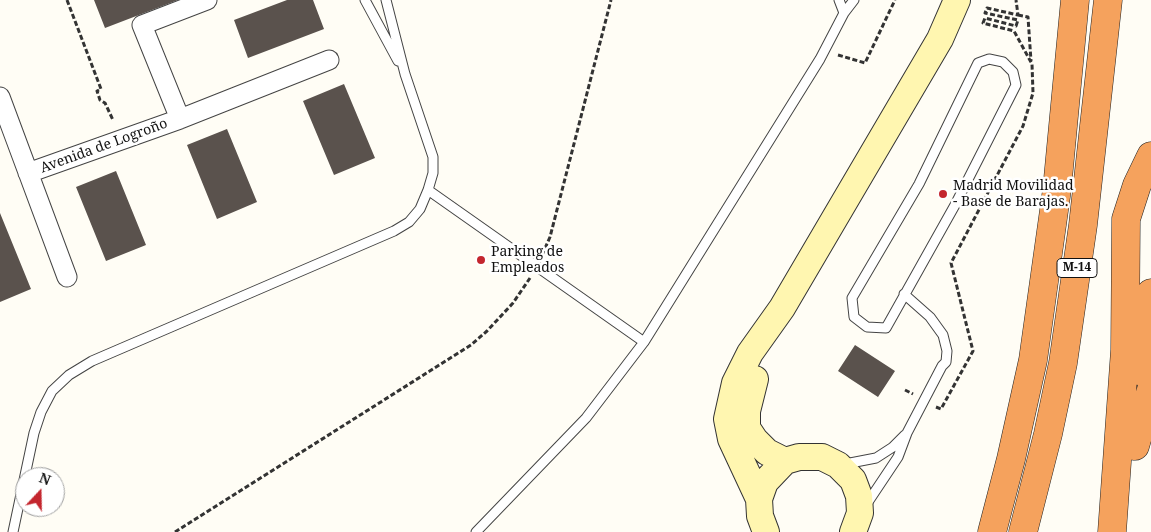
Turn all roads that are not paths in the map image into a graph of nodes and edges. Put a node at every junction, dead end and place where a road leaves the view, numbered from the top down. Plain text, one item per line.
1 (207, 0) edge
2 (365, 0) edge
3 (386, 0) edge
4 (839, 0) edge
5 (854, 0) edge
6 (957, 0) edge
7 (1074, 0) edge
8 (1108, 0) edge
9 (844, 13) junction
10 (329, 60) dead end
11 (405, 74) junction
12 (0, 97) edge
13 (180, 118) junction
14 (1151, 156) edge
15 (28, 173) junction
16 (428, 190) junction
17 (67, 277) dead end
18 (1151, 293) edge
19 (904, 294) junction
20 (782, 308) junction
21 (644, 342) junction
22 (1151, 390) edge
23 (907, 433) junction
24 (1135, 446) junction
25 (785, 461) junction
26 (838, 465) junction
27 (761, 518) edge
28 (856, 527) edge
29 (13, 532) edge
30 (476, 532) edge
31 (992, 532) edge
32 (1023, 532) edge
33 (1113, 532) edge

1 - 13 street, Avenida de Logroño
2 - 11 lane
3 - 11 lane
4 - 9 lane
5 - 9 lane
6 - 20 street
7 - 31 highway, M-14
8 - 32 highway, M-14
9 - 21 lane
10 - 13 street, Avenida de Logroño
11 - 16 lane
12 - 15 street, Avenida de Logroño
13 - 15 street, Avenida de Logroño
14 - 33 highway
15 - 17 street, Avenida de Logroño
16 - 21 lane
16 - 29 lane
18 - 24 highway
19 - 19 lane
19 - 23 lane
20 - 25 street
20 - 27 street
21 - 30 lane
22 - 24 highway
23 - 26 lane
23 - 28 lane
24 - 33 highway
25 - 26 street
25 - 27 street
26 - 28 street

